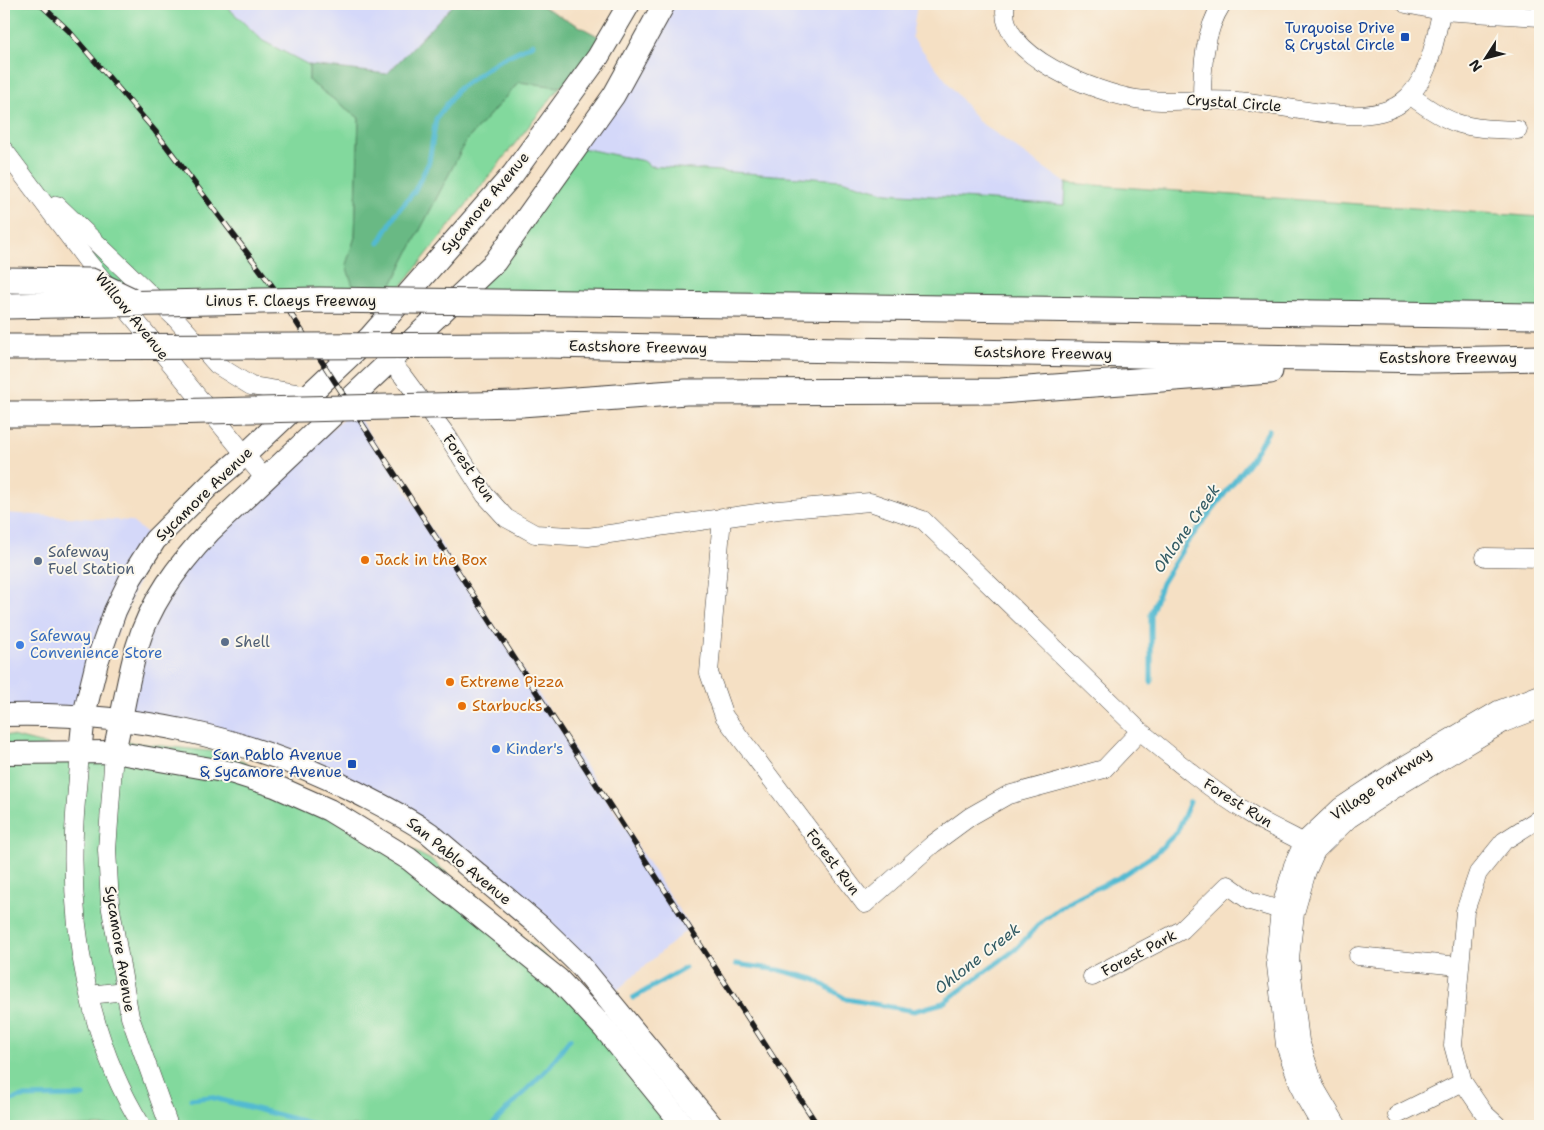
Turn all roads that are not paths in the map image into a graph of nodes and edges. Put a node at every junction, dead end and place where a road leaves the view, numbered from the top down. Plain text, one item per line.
1 (629, 4) edge
2 (664, 4) edge
3 (1006, 4) edge
4 (1222, 4) edge
5 (1406, 4) edge
6 (1442, 7) edge
7 (1540, 17) edge
8 (1410, 95) junction
9 (1202, 100) junction
10 (1518, 130) dead end
11 (4, 151) edge
12 (4, 280) edge
13 (135, 302) junction
14 (6, 306) edge
15 (1540, 316) edge
16 (370, 337) junction
17 (4, 347) edge
18 (1540, 358) edge
19 (1432, 360) junction
20 (389, 362) junction
21 (308, 395) junction
22 (4, 414) edge
23 (246, 454) junction
24 (265, 479) junction
25 (722, 517) junction
26 (1485, 557) dead end
27 (1540, 558) edge
28 (1540, 694) edge
29 (1540, 709) edge
30 (4, 715) edge
31 (84, 715) junction
32 (122, 719) junction
33 (1140, 731) junction
34 (114, 752) junction
35 (4, 753) edge
36 (80, 753) junction
37 (1540, 818) edge
38 (1310, 846) junction
39 (1280, 910) junction
40 (1358, 956) dead end
41 (1459, 966) junction
42 (1092, 977) dead end
43 (124, 991) junction
44 (90, 995) junction
45 (1463, 1082) junction
46 (1397, 1115) dead end
47 (142, 1126) edge
48 (169, 1126) edge
49 (684, 1126) edge
50 (712, 1126) edge
51 (1321, 1126) edge
52 (1338, 1126) edge
53 (1498, 1126) edge

1 - 16 main road, Sycamore Avenue
2 - 20 main road, Sycamore Avenue
3 - 9 street, Crystal Circle
4 - 9 street
5 - 6 street
6 - 7 street
6 - 8 street, Crystal Circle
8 - 9 street, Crystal Circle
8 - 10 street
11 - 21 street
11 - 23 street, Willow Avenue
12 - 13 highway, bridge
13 - 14 highway, Linus F. Claeys Freeway, bridge
13 - 15 highway, Linus F. Claeys Freeway, bridge
16 - 20 street, Forest Run
16 - 21 main road, Sycamore Avenue
17 - 19 highway, Eastshore Freeway, bridge
18 - 19 highway, Eastshore Freeway
19 - 22 highway, bridge
20 - 24 main road, Sycamore Avenue
20 - 25 street, Forest Run
21 - 23 main road, Sycamore Avenue
23 - 24 street, Willow Avenue
23 - 31 main road, Sycamore Avenue
24 - 32 main road, Sycamore Avenue
25 - 33 street, Forest Run
25 - 33 street, Forest Run
26 - 27 street
28 - 38 street, Village Parkway
29 - 38 street, Village Parkway
30 - 31 main road, San Pablo Avenue
31 - 32 main road, San Pablo Avenue
31 - 36 main road, Sycamore Avenue
32 - 34 main road, Sycamore Avenue
32 - 50 main road, San Pablo Avenue
33 - 38 street, Forest Run
34 - 36 main road, San Pablo Avenue
34 - 43 street, Sycamore Avenue
34 - 49 main road, San Pablo Avenue
35 - 36 main road, San Pablo Avenue
36 - 44 street, Sycamore Avenue
37 - 41 street
38 - 39 street, Village Parkway
38 - 52 street, Village Parkway
39 - 42 street, Forest Park
39 - 51 street, Village Parkway
40 - 41 street
41 - 45 street
43 - 44 street
43 - 48 street, Sycamore Avenue
44 - 47 street, Sycamore Avenue
45 - 46 street
45 - 53 street

